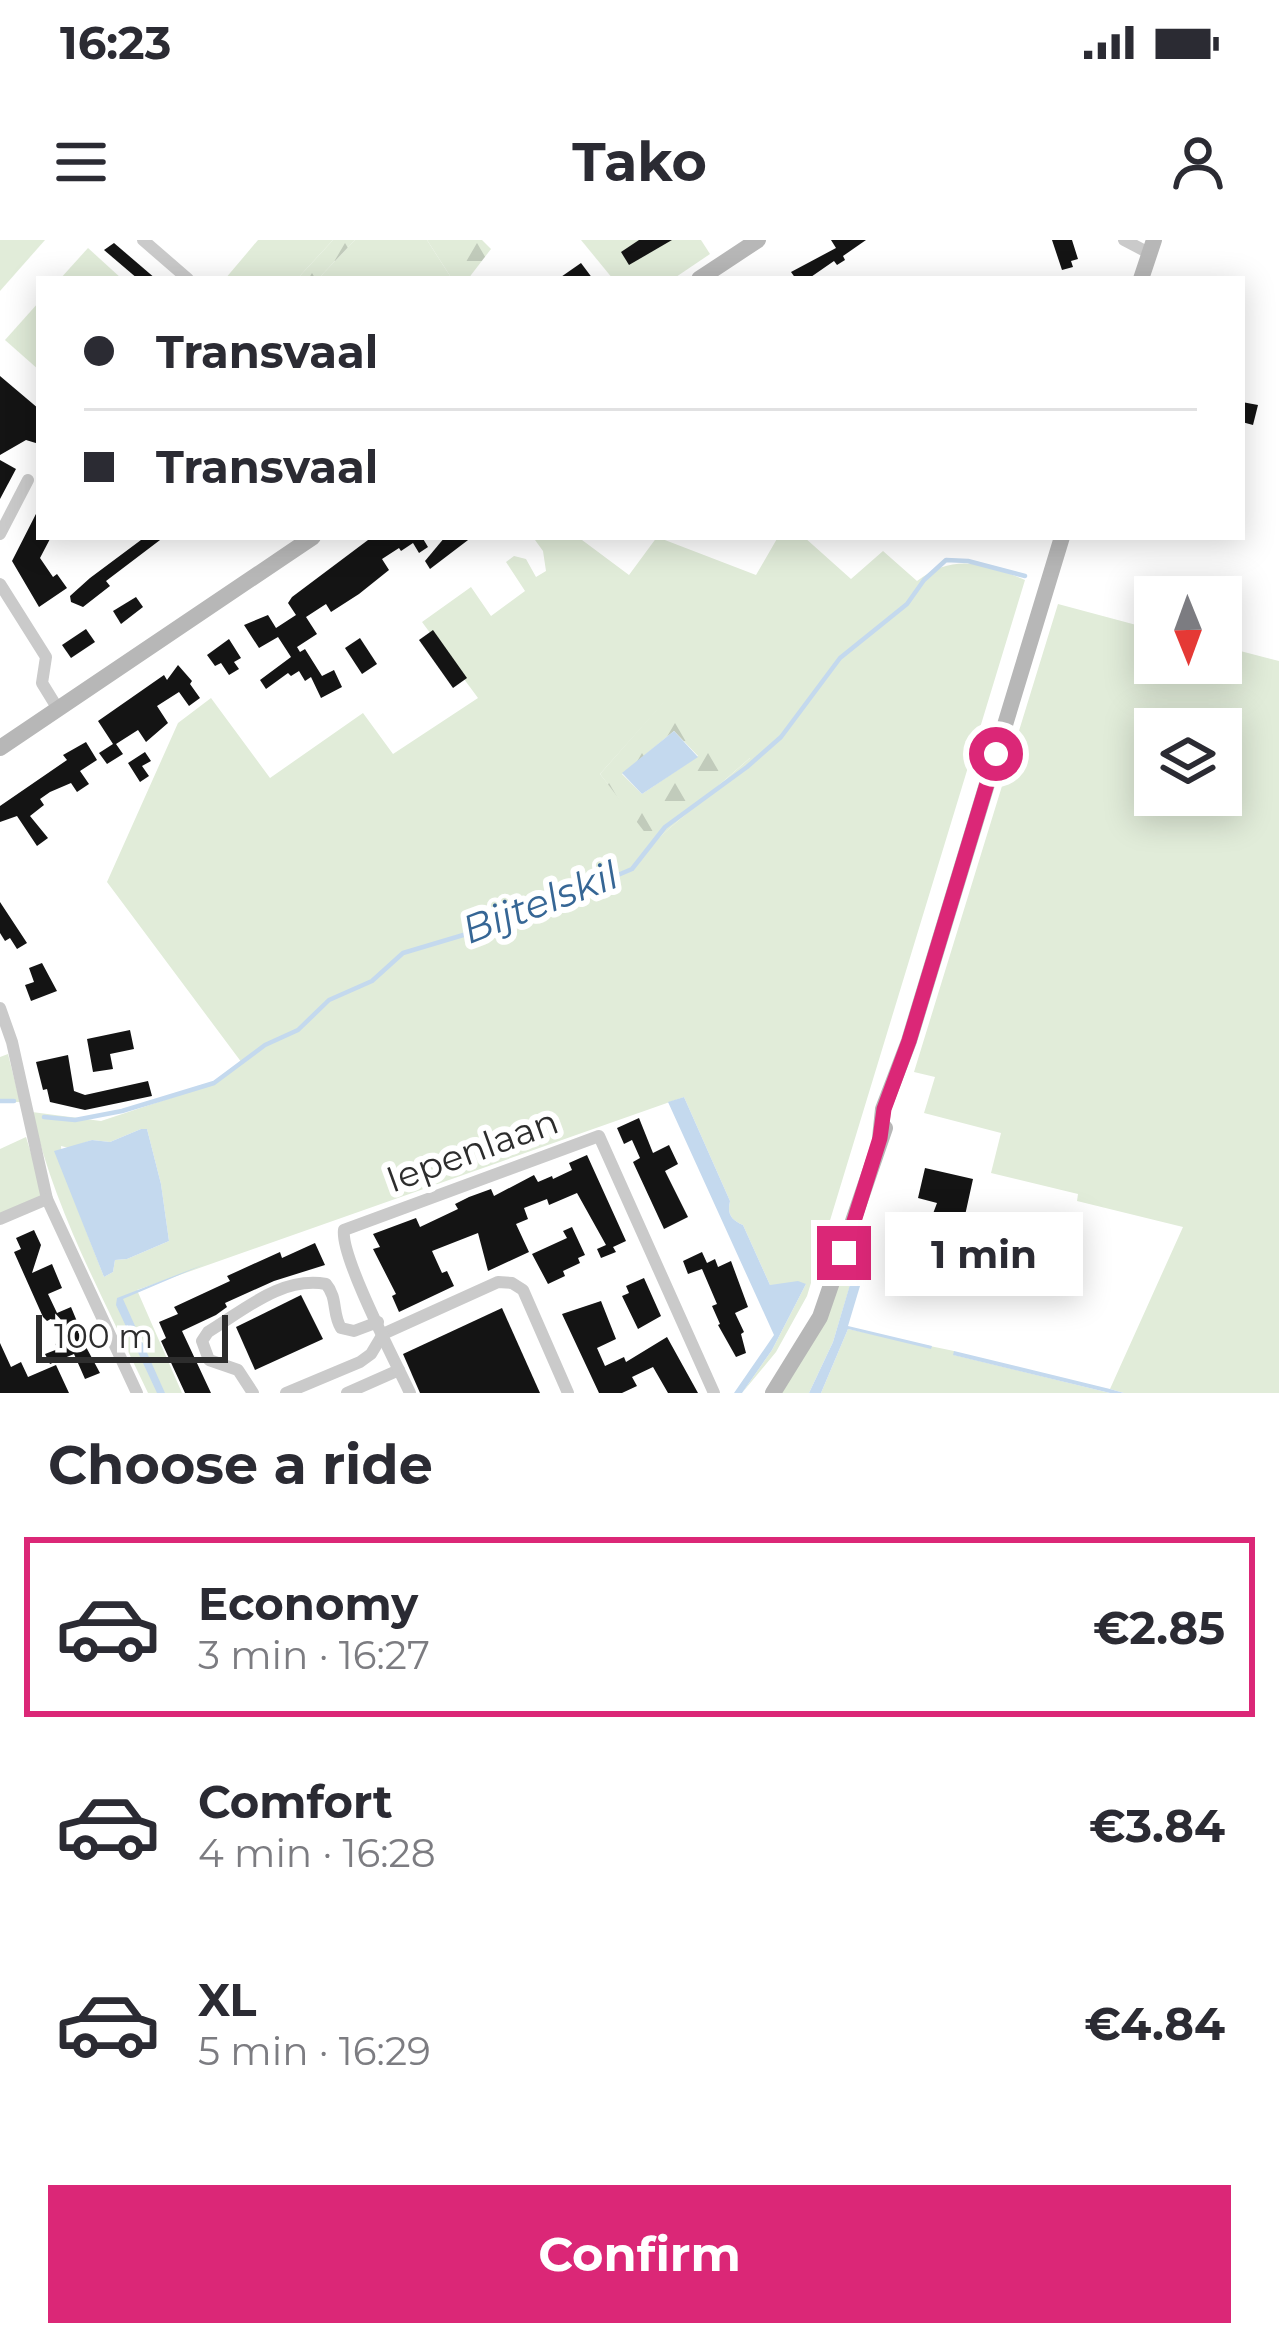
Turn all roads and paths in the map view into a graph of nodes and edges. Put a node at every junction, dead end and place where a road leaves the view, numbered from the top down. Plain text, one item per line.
1 (143, 240) edge
2 (758, 240) edge
3 (1124, 240) edge
4 (1151, 246) edge
5 (185, 276) edge
6 (704, 276) edge
7 (1142, 276) edge
8 (28, 480) dead end
9 (0, 533) edge
10 (309, 540) edge
11 (1061, 540) edge
12 (0, 584) edge
13 (58, 709) junction
14 (0, 748) edge
15 (0, 1008) edge
16 (6, 1044) edge
17 (46, 1198) junction
18 (0, 1219) edge
19 (380, 1328) junction
20 (399, 1370) junction
21 (136, 1392) edge
22 (253, 1393) edge
23 (286, 1393) edge
24 (346, 1393) edge
25 (410, 1393) edge
26 (568, 1393) edge
27 (714, 1393) edge
28 (773, 1393) edge

1 - 5 street
2 - 6 street
3 - 4 street
4 - 7 street
8 - 9 street
10 - 13 street
11 - 28 street
12 - 13 street
13 - 14 street
15 - 16 street
16 - 17 street
17 - 18 street
17 - 21 street
19 - 20 street
19 - 22 street
19 - 23 street
19 - 26 street
19 - 27 street, Iepenlaan
20 - 24 street
20 - 25 street

